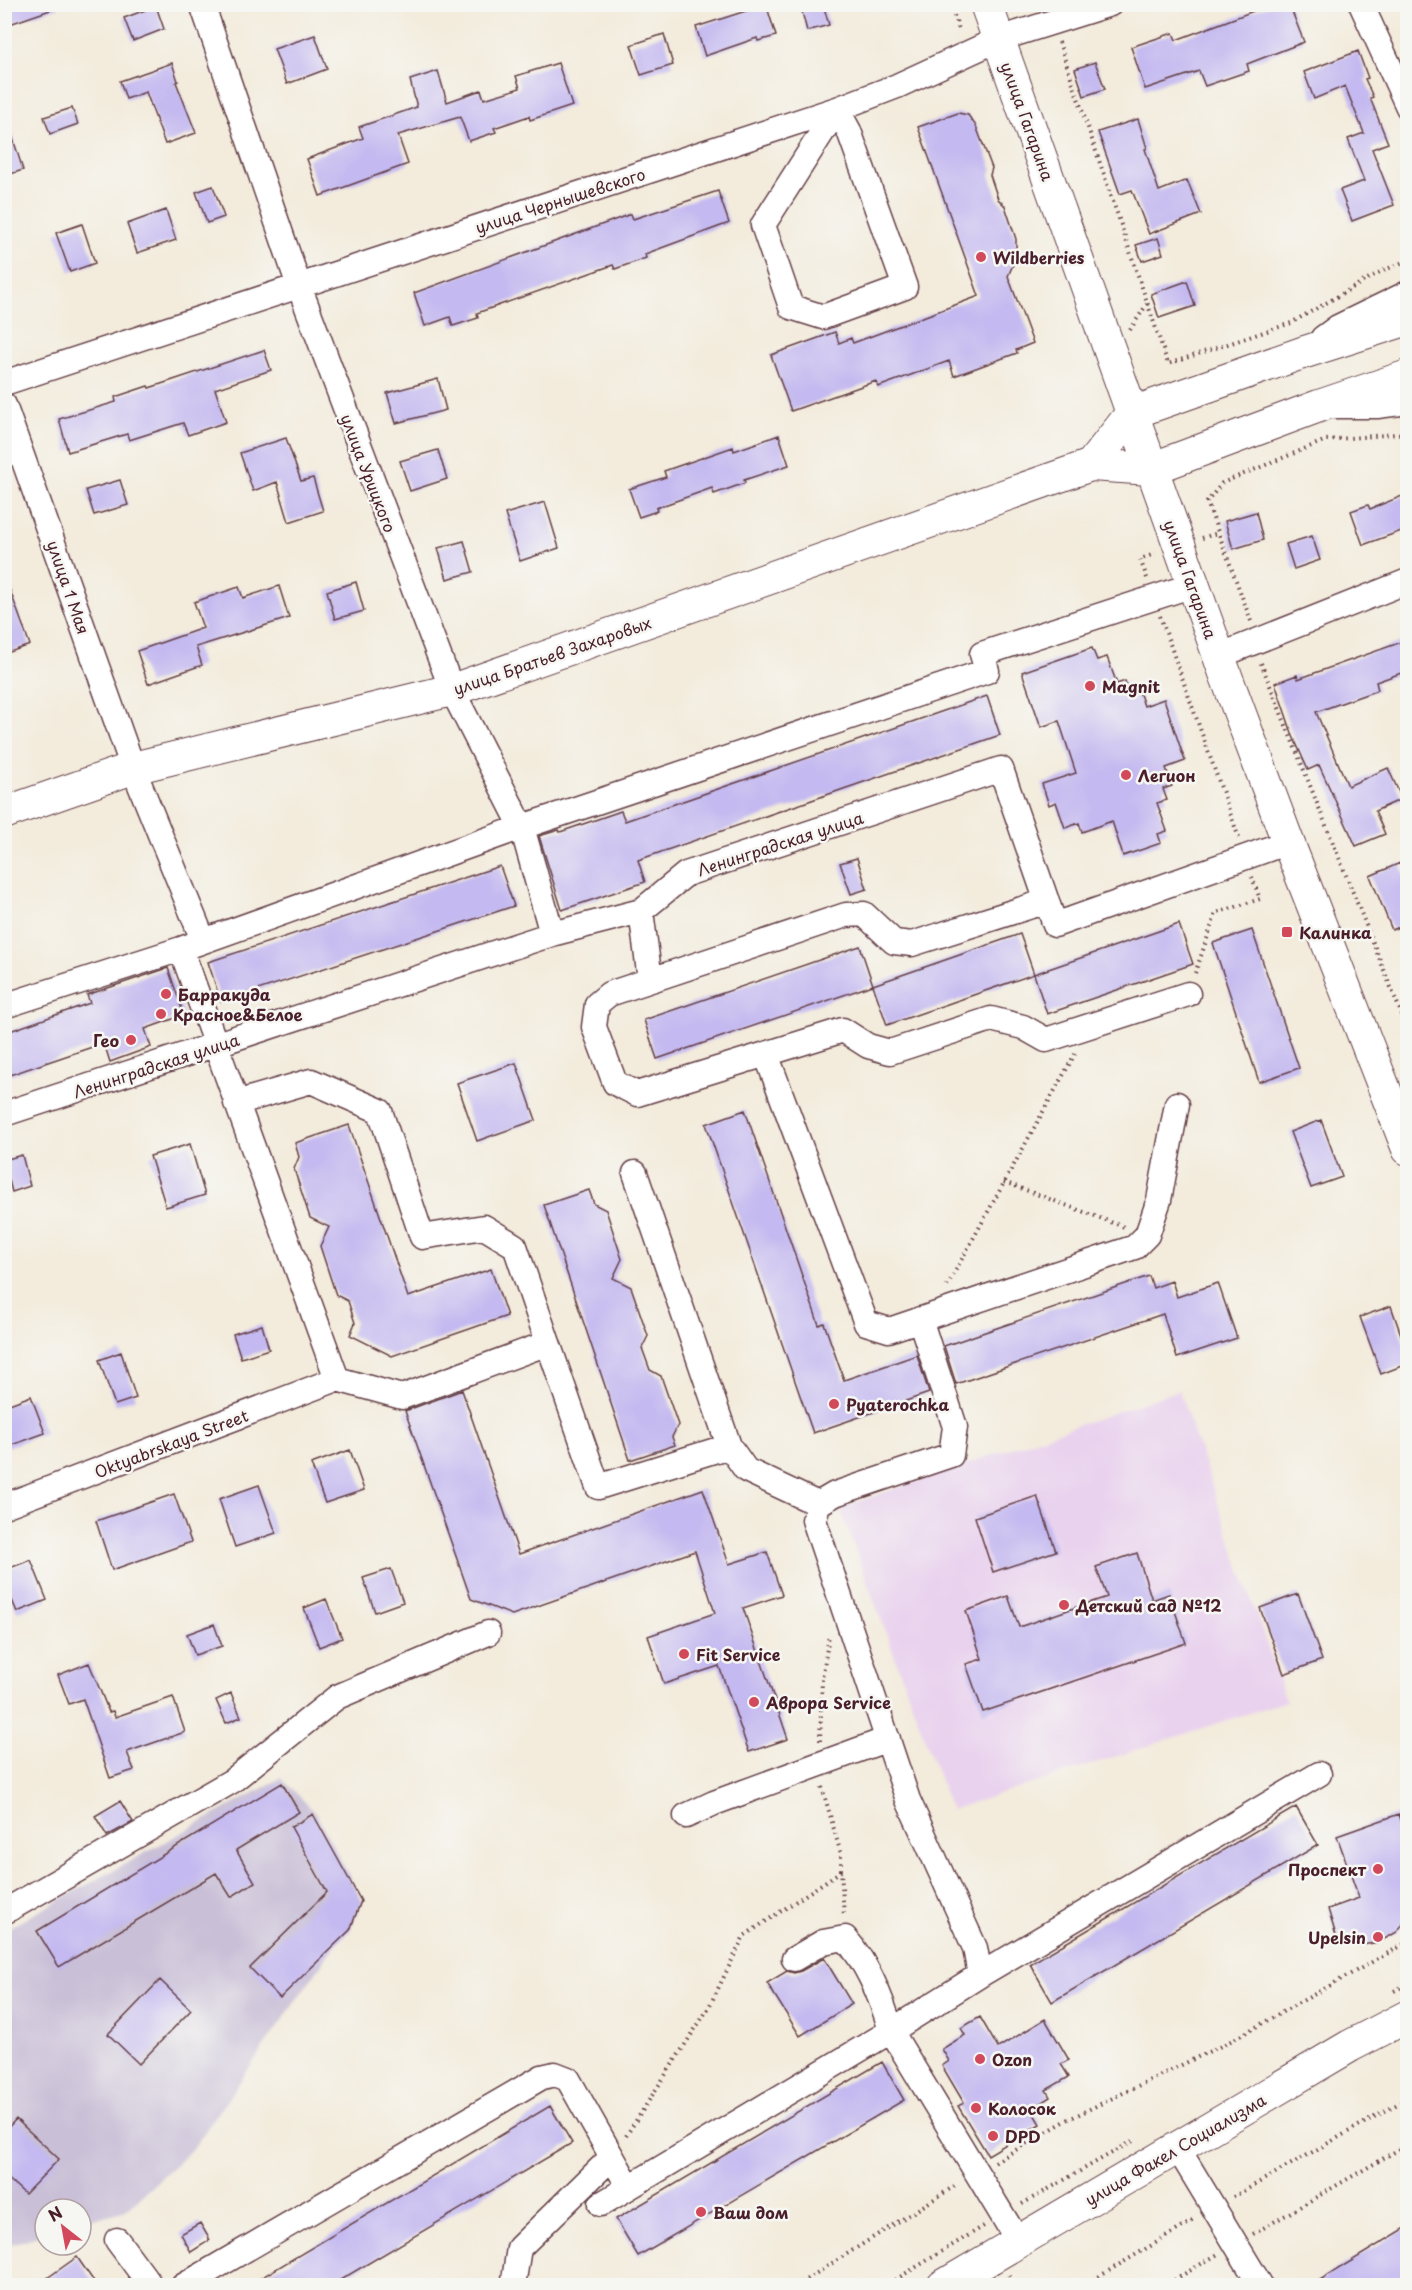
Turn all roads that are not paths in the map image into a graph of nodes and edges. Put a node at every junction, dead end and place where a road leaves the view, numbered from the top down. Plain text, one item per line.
1 (202, 4) edge
2 (986, 4) edge
3 (1110, 4) edge
4 (1361, 4) edge
5 (999, 39) junction
6 (1407, 106) edge
7 (837, 109) junction
8 (299, 286) junction
9 (1407, 293) edge
10 (1407, 319) edge
11 (1302, 353) junction
12 (1407, 376) edge
13 (4, 383) edge
14 (1407, 402) edge
15 (4, 405) edge
16 (1319, 406) junction
17 (1132, 413) junction
18 (1091, 465) junction
19 (1151, 469) junction
20 (1407, 581) edge
21 (1193, 585) junction
22 (1219, 656) junction
23 (452, 690) junction
24 (133, 768) junction
25 (4, 813) edge
26 (522, 827) junction
27 (1287, 842) junction
28 (1047, 901) junction
29 (641, 911) junction
30 (552, 934) junction
31 (192, 945) junction
32 (650, 980) junction
33 (1188, 993) road end
34 (4, 1006) edge
35 (216, 1046) junction
36 (766, 1054) junction
37 (236, 1103) junction
38 (1177, 1104) dead end
39 (4, 1114) edge
40 (1407, 1149) edge
41 (635, 1173) dead end
42 (925, 1318) junction
43 (548, 1343) junction
44 (337, 1379) junction
45 (729, 1446) junction
46 (818, 1504) junction
47 (4, 1506) edge
48 (488, 1633) dead end
49 (888, 1739) junction
50 (1319, 1774) dead end
51 (686, 1816) dead end
52 (4, 1912) edge
53 (794, 1959) dead end
54 (980, 1975) junction
55 (1407, 2016) edge
56 (891, 2031) junction
57 (1177, 2147) junction
58 (612, 2157) junction
59 (629, 2187) junction
60 (600, 2204) dead end
61 (1010, 2228) junction
62 (117, 2240) dead end
63 (151, 2286) edge
64 (183, 2286) edge
65 (513, 2286) edge
66 (944, 2286) edge
67 (1261, 2286) edge

1 - 8 street, улица Урицкого
2 - 5 main road, улица Гагарина
3 - 5 street, улица Чернышевского
4 - 6 street
5 - 7 street, улица Чернышевского
5 - 17 main road, улица Гагарина
7 - 7 street
7 - 8 street, улица Чернышевского
8 - 13 street, улица Чернышевского
8 - 23 street, улица Урицкого
9 - 11 street
10 - 11 main road
11 - 17 main road
12 - 16 main road
14 - 16 street
15 - 24 street, улица 1 Мая
16 - 19 main road
17 - 18 main road
17 - 19 main road, улица Гагарина
18 - 19 main road, улица Братьев Захаровых
18 - 23 main road, улица Братьев Захаровых
19 - 21 main road, улица Гагарина
20 - 22 street
21 - 22 main road, улица Гагарина
21 - 26 street
22 - 27 main road, улица Гагарина
23 - 24 main road, улица Братьев Захаровых
23 - 26 street, улица Урицкого
24 - 25 main road, улица Братьев Захаровых
24 - 31 street, улица 1 Мая
26 - 30 street, улица Урицкого
26 - 31 street
27 - 28 street, Ленинградская улица
27 - 40 main road, улица Гагарина
28 - 29 street, Ленинградская улица
28 - 32 street
29 - 30 street, Ленинградская улица
29 - 32 street
30 - 35 street, Ленинградская улица
31 - 34 street
31 - 35 street, улица 1 Мая
32 - 36 street
33 - 36 street
35 - 37 street, улица 1 Мая
35 - 39 street, Ленинградская улица
36 - 42 street
37 - 43 street
37 - 44 street, улица 1 Мая
38 - 42 street
41 - 45 street
42 - 46 street
43 - 44 street
43 - 45 street
44 - 47 street, Oktyabrskaya Street
45 - 46 street
46 - 49 street
48 - 52 street
49 - 51 street
49 - 54 street
50 - 54 street
53 - 56 street
54 - 56 street
55 - 57 main road, улица Факел Социализма
56 - 59 street
56 - 61 street
57 - 61 main road, улица Факел Социализма
57 - 67 street
58 - 59 street
58 - 64 street
58 - 65 street
59 - 60 street
61 - 66 main road, улица Факел Социализма
62 - 63 street

